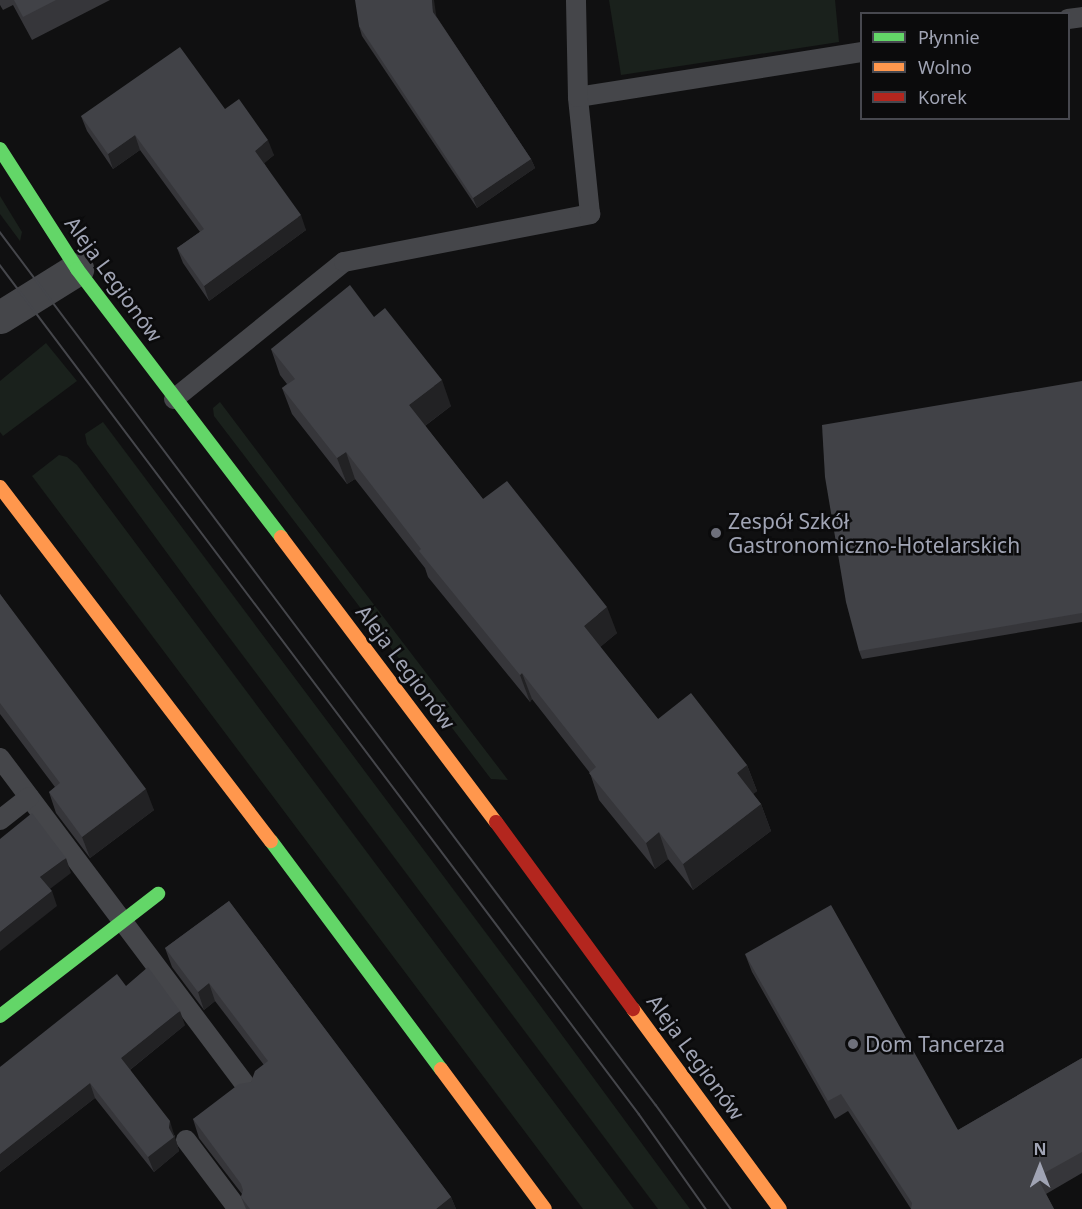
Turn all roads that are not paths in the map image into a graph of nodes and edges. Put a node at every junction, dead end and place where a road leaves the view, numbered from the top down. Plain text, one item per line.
1 (576, 0) edge
2 (860, 52) edge
3 (578, 97) junction
4 (0, 149) edge
5 (77, 269) junction
6 (0, 317) edge
7 (174, 399) junction
8 (0, 487) edge
9 (0, 758) edge
10 (29, 797) junction
11 (0, 820) edge
12 (158, 894) dead end
13 (122, 920) junction
14 (0, 1016) edge
15 (250, 1091) edge
16 (186, 1140) dead end
17 (238, 1209) edge
18 (544, 1209) edge
19 (780, 1209) edge

1 - 3 lane
2 - 3 lane
3 - 7 lane
4 - 5 main road, Aleja Legionów
5 - 6 street
5 - 7 main road, Aleja Legionów
7 - 19 main road, Aleja Legionów
8 - 18 main road
9 - 10 lane
10 - 11 lane
10 - 13 lane
12 - 13 main road
13 - 14 main road
13 - 15 lane
16 - 17 lane

